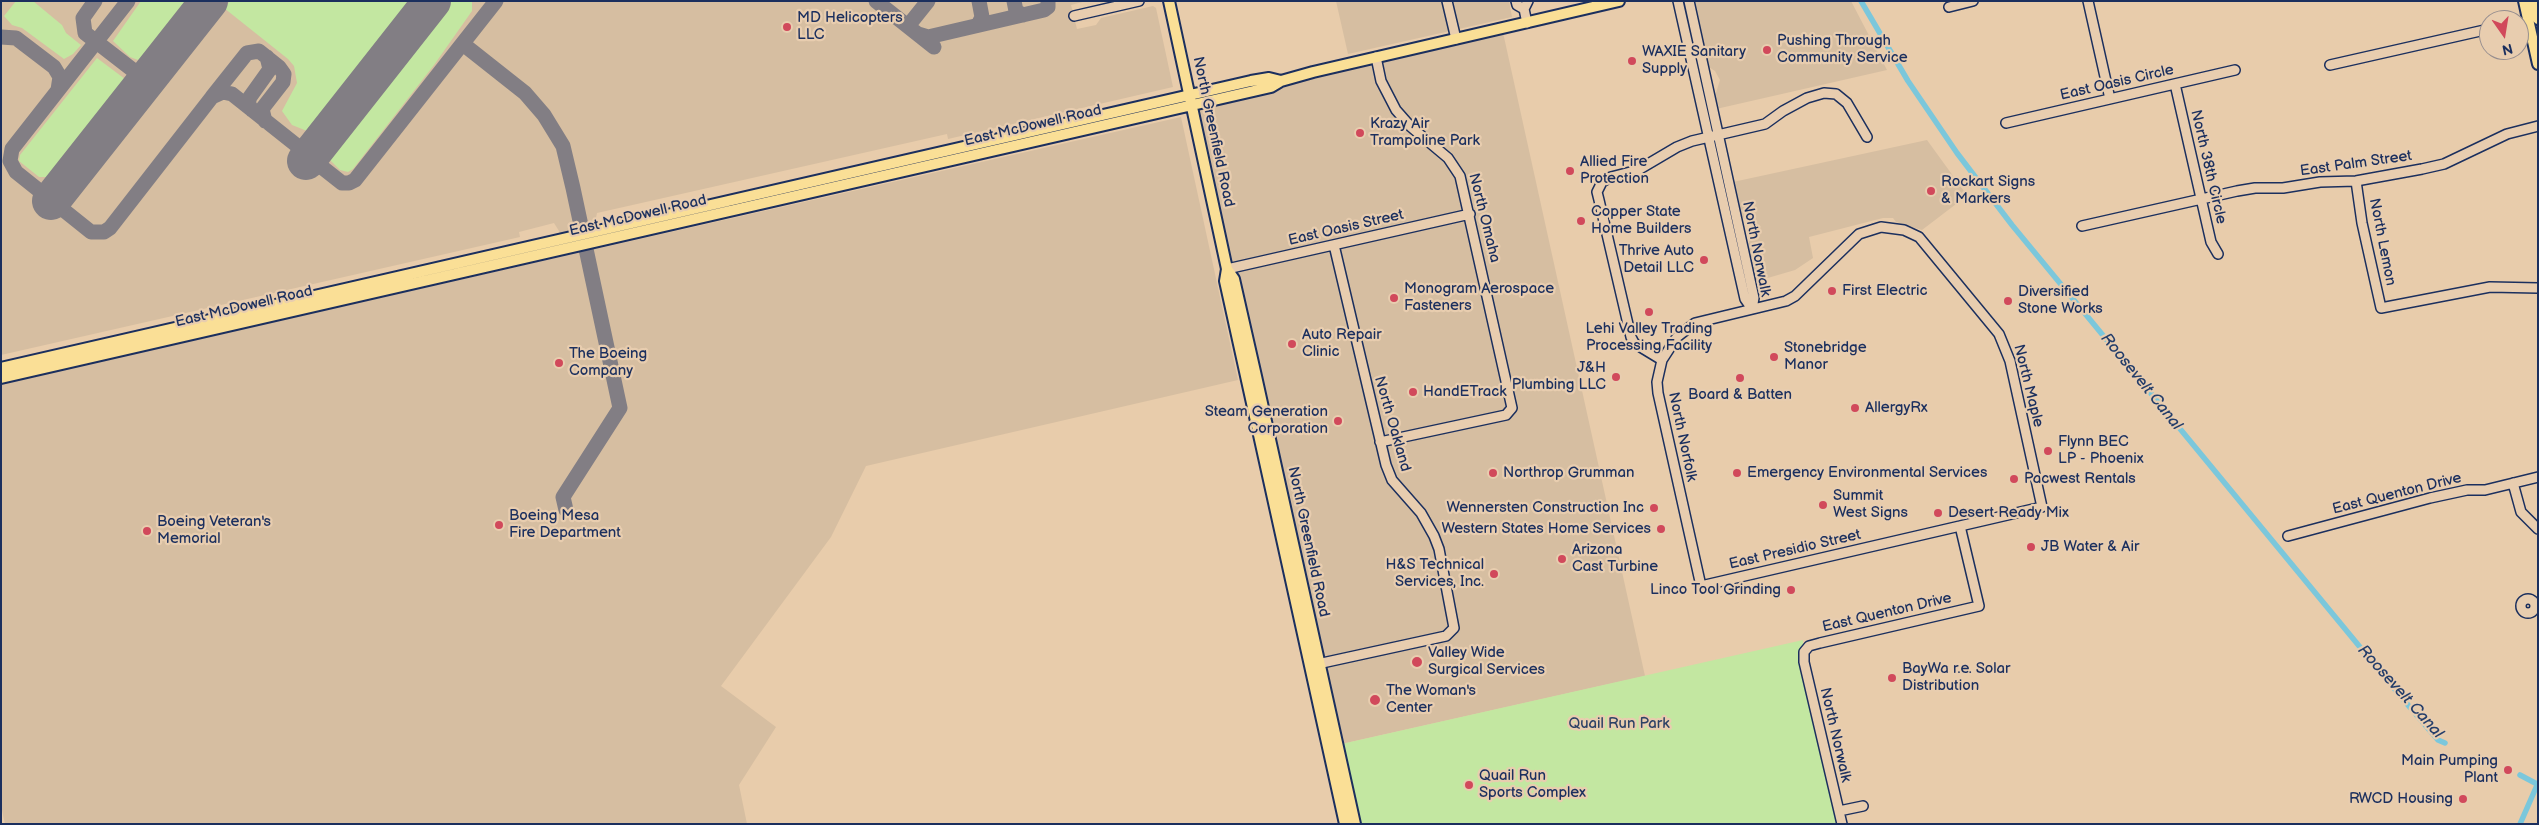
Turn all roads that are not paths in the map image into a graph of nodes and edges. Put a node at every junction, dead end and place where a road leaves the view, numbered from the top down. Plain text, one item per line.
1 (1139, 1) edge
2 (1169, 1) edge
3 (1447, 1) edge
4 (1516, 1) edge
5 (1619, 1) edge
6 (1678, 1) edge
7 (1689, 1) edge
8 (1973, 1) edge
9 (2088, 1) edge
10 (2524, 1) edge
11 (2534, 1) edge
12 (1526, 5) edge
13 (1949, 7) dead end
14 (1074, 16) dead end
15 (2531, 19) edge
16 (1527, 22) junction
17 (2479, 31) edge
18 (1456, 39) junction
19 (1376, 57) junction
20 (2538, 64) edge
21 (2330, 65) dead end
22 (2235, 70) dead end
23 (2174, 84) junction
24 (2110, 99) junction
25 (1191, 100) junction
26 (2006, 123) dead end
27 (2538, 126) edge
28 (1714, 136) junction
29 (1867, 137) dead end
30 (944, 157) junction
31 (2356, 181) junction
32 (2201, 198) junction
33 (1470, 214) junction
34 (2082, 226) dead end
35 (1334, 245) junction
36 (2218, 254) dead end
37 (1227, 269) junction
38 (2538, 288) edge
39 (1752, 309) junction
40 (1662, 360) junction
41 (1, 368) edge
42 (1, 378) edge
43 (1380, 442) junction
44 (1267, 463) junction
45 (2538, 477) edge
46 (2513, 483) junction
47 (2042, 507) joint
48 (1286, 512) junction
49 (1960, 526) junction
50 (2538, 529) edge
51 (2288, 536) dead end
52 (1701, 586) joint
53 (1804, 652) joint
54 (1314, 664) junction
55 (1862, 806) dead end
56 (1839, 811) junction
57 (1345, 824) edge
58 (1355, 824) edge
59 (1842, 824) edge

1 - 14 street
2 - 25 main road, North Greenfield Road
3 - 18 street
4 - 12 street
5 - 16 main road, East McDowell Road
6 - 28 street, North Norwalk
7 - 28 street, North Norwalk
8 - 13 street
9 - 24 street
10 - 15 main road
11 - 15 main road
12 - 16 street
15 - 20 main road
16 - 18 main road, East McDowell Road
17 - 21 street
18 - 19 main road, East McDowell Road
19 - 25 main road, East McDowell Road
19 - 33 street, North Omaha
22 - 23 street, East Oasis Circle
23 - 24 street, East Oasis Circle
23 - 32 street, North 38th Circle
24 - 26 street, East Oasis Circle
25 - 30 main road, East McDowell Road
25 - 37 main road, North Greenfield Road
27 - 31 street, East Palm Street
28 - 29 street
28 - 39 street, North Norwalk
28 - 40 street
30 - 41 main road, East McDowell Road
30 - 42 main road, East McDowell Road
31 - 32 street, East Palm Street
31 - 38 street, North Lemon
32 - 34 street, East Palm Street
32 - 36 street, North 38th Circle
33 - 35 street, East Oasis Street
33 - 43 street, North Omaha
35 - 37 street, East Oasis Street
35 - 43 street, North Oakland
37 - 44 main road, North Greenfield Road
37 - 48 main road, North Greenfield Road
39 - 40 street
39 - 47 street, North Maple
40 - 52 street, North Norfolk
43 - 54 street, North Oakland
44 - 48 main road
44 - 54 main road, North Greenfield Road
45 - 46 street, East Quenton Drive
46 - 50 street
46 - 51 street, East Quenton Drive
47 - 49 street, East Presidio Street
48 - 54 main road, North Greenfield Road
49 - 52 street, East Presidio Street
49 - 53 street, East Quenton Drive
53 - 56 street, North Norwalk
54 - 57 main road, North Greenfield Road
54 - 58 main road, North Greenfield Road
55 - 56 street
56 - 59 street, North Norwalk

